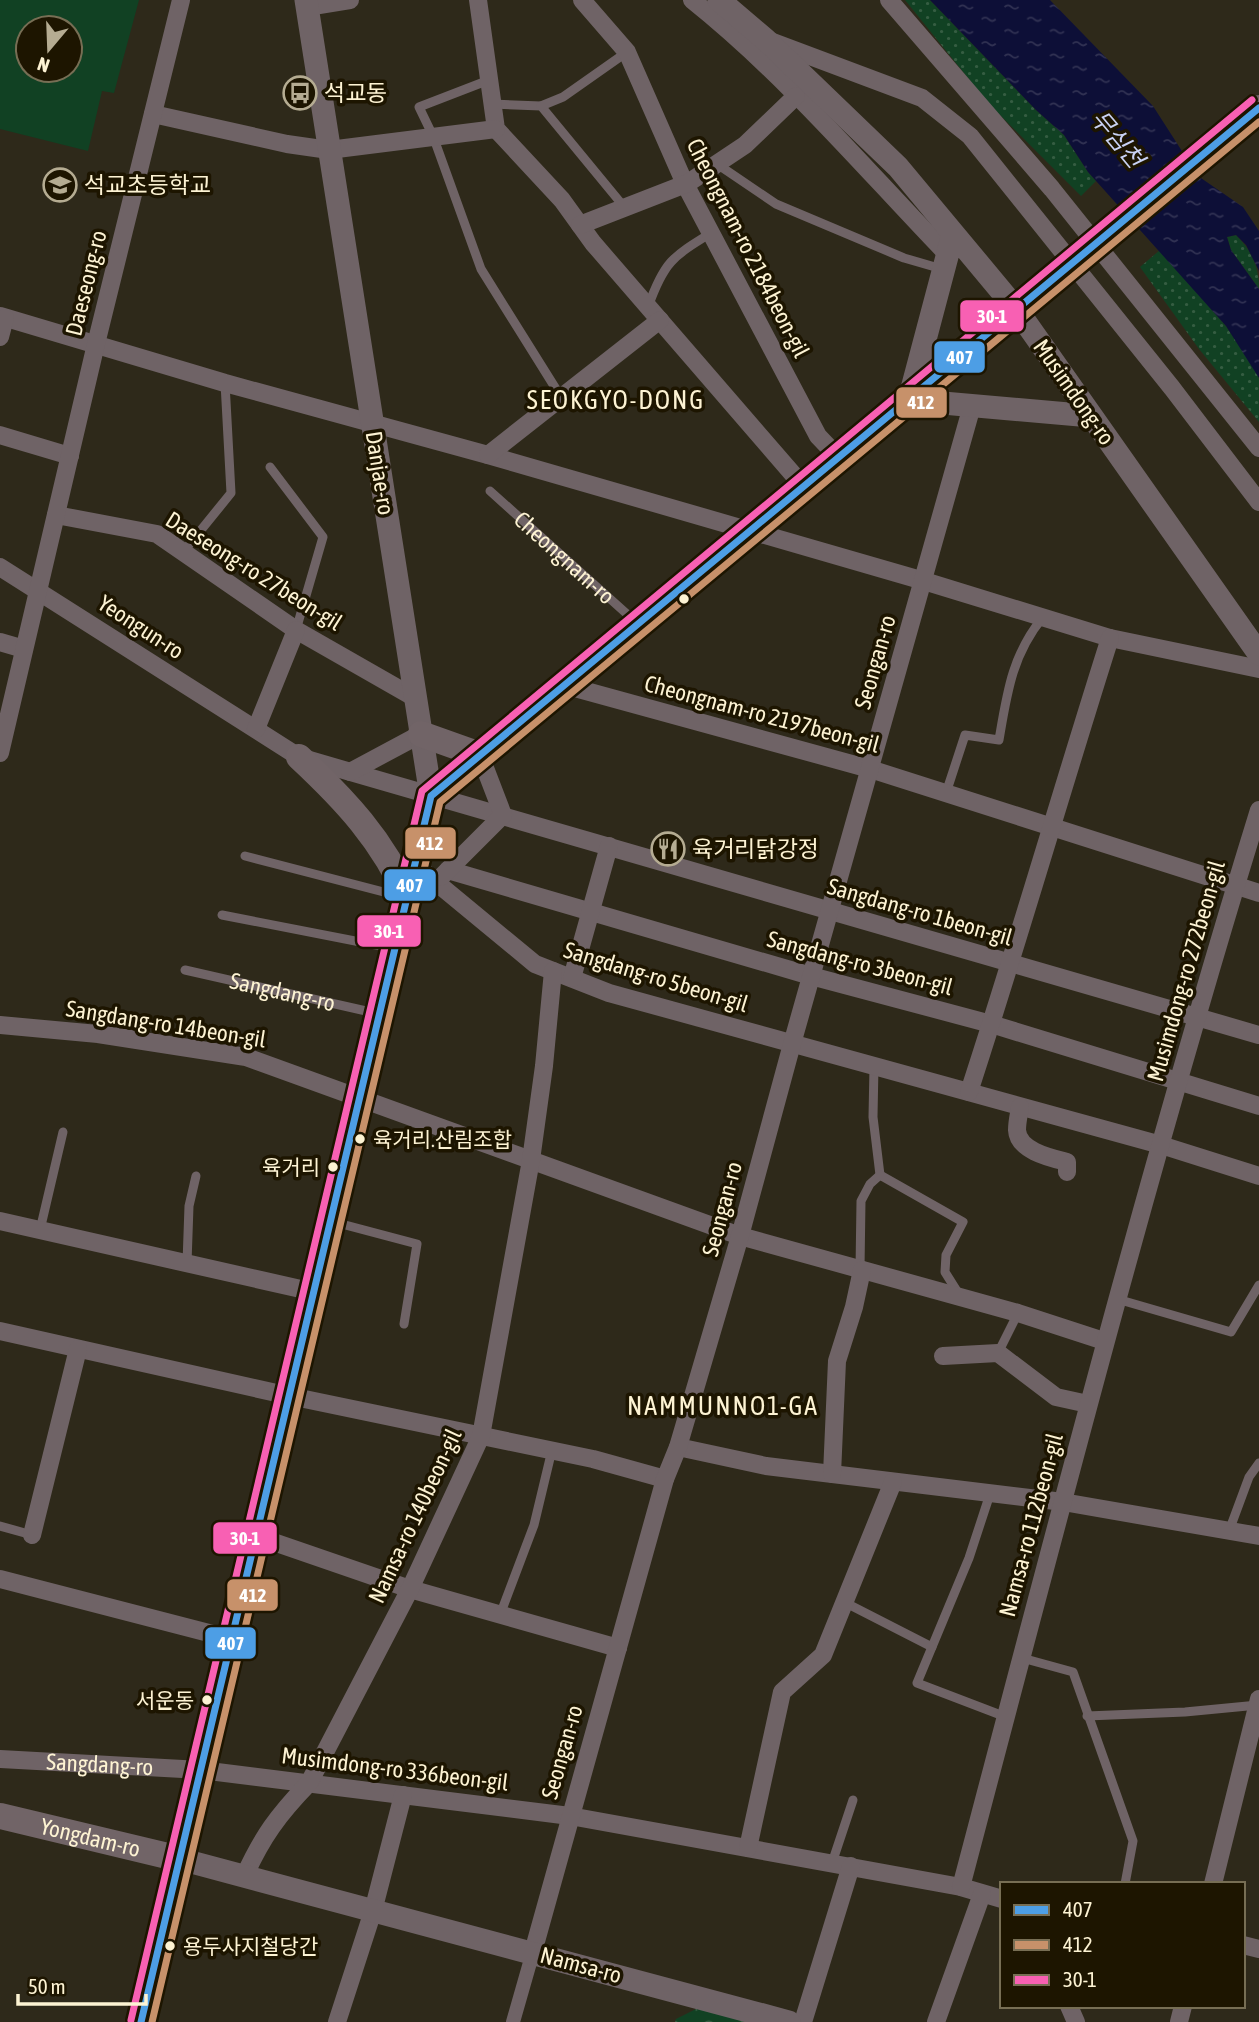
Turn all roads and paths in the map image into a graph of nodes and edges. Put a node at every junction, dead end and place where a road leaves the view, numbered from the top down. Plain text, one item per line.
1 (181, 0) edge
2 (350, 0) edge
3 (478, 0) edge
4 (582, 0) edge
5 (692, 0) edge
6 (719, 0) edge
7 (889, 0) edge
8 (307, 4) edge
9 (766, 40) junction
10 (628, 52) junction
11 (489, 80) junction
12 (796, 96) junction
13 (492, 104) junction
14 (541, 106) junction
15 (1259, 108) edge
16 (153, 114) junction
17 (496, 129) junction
18 (433, 136) junction
19 (329, 150) junction
20 (717, 164) junction
21 (685, 184) junction
22 (625, 208) junction
23 (580, 225) junction
24 (711, 233) junction
25 (948, 253) junction
26 (1017, 310) junction
27 (654, 314) junction
28 (2, 317) edge
29 (0, 337) edge
30 (96, 344) junction
31 (225, 383) junction
32 (561, 397) junction
33 (909, 400) junction
34 (972, 406) junction
35 (1091, 416) junction
36 (372, 425) junction
37 (0, 435) edge
38 (1259, 448) edge
39 (488, 454) junction
40 (69, 456) junction
41 (839, 458) junction
42 (270, 467) dead end
43 (804, 487) junction
44 (490, 491) dead end
45 (1259, 502) edge
46 (56, 515) junction
47 (750, 531) junction
48 (184, 551) junction
49 (0, 567) edge
50 (924, 581) junction
51 (38, 590) junction
52 (1043, 618) junction
53 (638, 624) junction
54 (296, 629) junction
55 (1110, 638) junction
56 (0, 642) edge
57 (24, 649) junction
58 (1259, 654) edge
59 (1259, 669) edge
60 (564, 685) junction
61 (415, 698) junction
62 (256, 729) junction
63 (421, 734) junction
64 (0, 752) edge
65 (480, 755) junction
66 (299, 757) junction
67 (870, 769) junction
68 (350, 772) junction
69 (946, 793) junction
70 (430, 796) junction
71 (1259, 810) edge
72 (503, 815) junction
73 (1051, 825) junction
74 (609, 846) junction
75 (245, 856) dead end
76 (414, 864) junction
77 (442, 876) junction
78 (1236, 885) junction
79 (1259, 893) edge
80 (408, 899) junction
81 (829, 912) junction
82 (590, 913) junction
83 (222, 915) dead end
84 (396, 949) junction
85 (1011, 963) junction
86 (185, 970) dead end
87 (553, 971) junction
88 (811, 976) junction
89 (572, 978) junction
90 (380, 1014) junction
91 (1196, 1016) junction
92 (991, 1024) junction
93 (0, 1025) edge
94 (1259, 1035) edge
95 (792, 1044) junction
96 (874, 1066) junction
97 (1178, 1082) junction
98 (969, 1093) junction
99 (361, 1097) junction
100 (1259, 1106) edge
101 (1020, 1107) junction
102 (63, 1132) dead end
103 (1161, 1146) junction
104 (531, 1160) junction
105 (1067, 1172) dead end
106 (880, 1175) junction
107 (197, 1176) dead end
108 (1259, 1176) edge
109 (0, 1221) edge
110 (331, 1222) junction
111 (40, 1230) junction
112 (740, 1236) junction
113 (187, 1263) junction
114 (861, 1270) junction
115 (1258, 1287) edge
116 (314, 1292) junction
117 (961, 1297) junction
118 (1117, 1299) junction
119 (1018, 1313) junction
120 (404, 1324) dead end
121 (0, 1331) edge
122 (1104, 1341) junction
123 (78, 1349) junction
124 (998, 1353) junction
125 (943, 1356) dead end
126 (290, 1396) junction
127 (1088, 1404) junction
128 (481, 1436) junction
129 (678, 1447) junction
130 (552, 1450) junction
131 (1259, 1463) edge
132 (832, 1474) junction
133 (665, 1479) junction
134 (893, 1482) junction
135 (990, 1494) junction
136 (1063, 1503) junction
137 (0, 1526) edge
138 (1229, 1531) junction
139 (32, 1535) joint
140 (256, 1536) junction
141 (1259, 1536) edge
142 (0, 1578) edge
143 (410, 1589) junction
144 (844, 1602) junction
145 (500, 1615) junction
146 (232, 1639) junction
147 (932, 1647) junction
148 (618, 1648) junction
149 (1022, 1658) junction
150 (1258, 1702) edge
151 (1087, 1716) junction
152 (1006, 1717) junction
153 (0, 1759) edge
154 (201, 1770) junction
155 (309, 1783) junction
156 (403, 1795) junction
157 (853, 1800) dead end
158 (0, 1816) edge
159 (569, 1816) junction
160 (748, 1848) junction
161 (180, 1859) junction
162 (832, 1863) junction
163 (850, 1866) junction
164 (244, 1877) junction
165 (1125, 1882) edge
166 (1213, 1882) edge
167 (961, 1887) junction
168 (982, 1894) junction
169 (1000, 1898) edge
170 (373, 1911) junction
171 (533, 1952) junction
172 (141, 2022) edge
173 (337, 2022) edge
174 (513, 2022) edge
175 (789, 2022) edge
176 (803, 2022) edge
177 (936, 2022) edge

1 - 16 street, Daeseong-ro
2 - 8 street, Danjae-ro
3 - 11 street
4 - 10 street, Cheongnam-ro 2184beon-gil
5 - 12 street, Musimdong-ro
6 - 9 street, Musimdong-ro
7 - 38 street
8 - 19 street, Danjae-ro
9 - 25 street, Musimdong-ro
9 - 45 street
10 - 14 lane
10 - 21 street, Cheongnam-ro 2184beon-gil
11 - 13 street
11 - 18 lane
12 - 20 street
12 - 25 street, Musimdong-ro
13 - 14 lane
13 - 17 street
14 - 22 lane
15 - 26 main road, Cheongnam-ro, bridge
16 - 19 street
16 - 30 street, Daeseong-ro
17 - 18 street
17 - 23 street
18 - 19 street
18 - 32 lane
19 - 36 street, Danjae-ro
20 - 21 street
20 - 25 lane
21 - 22 street
21 - 24 street, Cheongnam-ro 2184beon-gil
22 - 23 street
23 - 27 street
24 - 27 lane
24 - 41 street, Cheongnam-ro 2184beon-gil
25 - 26 street, Musimdong-ro
25 - 33 street
26 - 33 main road, Cheongnam-ro
26 - 35 street, Musimdong-ro
27 - 32 street
27 - 43 street
28 - 29 street
28 - 30 street
30 - 31 street
30 - 40 street, Daeseong-ro
31 - 36 street
31 - 48 lane
32 - 39 street
33 - 34 street
33 - 41 main road, Cheongnam-ro
34 - 35 street
34 - 50 street, Seongan-ro
35 - 58 street, Musimdong-ro
36 - 39 street
36 - 61 street, Danjae-ro
37 - 40 street
39 - 47 street
40 - 46 street, Daeseong-ro
41 - 43 main road, Cheongnam-ro
42 - 54 lane
43 - 47 main road, Cheongnam-ro
44 - 53 lane, Cheongnam-ro
46 - 48 street, Daeseong-ro 27beon-gil
46 - 51 street, Daeseong-ro
47 - 50 street
47 - 53 main road, Cheongnam-ro
48 - 54 street, Daeseong-ro 27beon-gil
49 - 51 street, Yeongun-ro
50 - 52 street
50 - 67 street, Seongan-ro
51 - 57 street, Daeseong-ro
51 - 62 street, Yeongun-ro
52 - 55 street
52 - 69 lane
53 - 60 main road, Cheongnam-ro
54 - 61 street, Daeseong-ro 27beon-gil
54 - 62 street
55 - 59 street
55 - 73 street
56 - 57 street
57 - 64 street, Daeseong-ro
60 - 65 main road, Cheongnam-ro
60 - 67 street, Cheongnam-ro 2197beon-gil
61 - 63 street, Danjae-ro
62 - 66 street, Yeongun-ro
63 - 65 main road
63 - 68 street
63 - 70 street, Danjae-ro
65 - 70 main road, Cheongnam-ro
65 - 72 street
66 - 68 street, Yeongun-ro
66 - 80 main road
67 - 69 street, Cheongnam-ro 2197beon-gil
67 - 81 street, Seongan-ro
68 - 70 street, Yeongun-ro
69 - 73 street, Cheongnam-ro 2197beon-gil
70 - 72 street, Sangdang-ro 1beon-gil
70 - 76 main road
71 - 78 street, Musimdong-ro 272beon-gil
72 - 74 street, Sangdang-ro 1beon-gil
72 - 77 street
73 - 78 street, Cheongnam-ro 2197beon-gil
73 - 85 street
74 - 81 street, Sangdang-ro 1beon-gil
74 - 82 street
75 - 80 lane
76 - 77 street, Sangdang-ro 5beon-gil
76 - 80 main road
77 - 82 street, Sangdang-ro 3beon-gil
77 - 87 street, Sangdang-ro 5beon-gil
78 - 79 street, Cheongnam-ro 2197beon-gil
78 - 91 street, Musimdong-ro 272beon-gil
80 - 84 main road
81 - 85 street, Sangdang-ro 1beon-gil
81 - 88 street, Seongan-ro
82 - 88 street, Sangdang-ro 3beon-gil
82 - 89 street
83 - 84 lane
84 - 90 main road
85 - 91 street, Sangdang-ro 1beon-gil
85 - 92 street
86 - 90 lane, Sangdang-ro
87 - 89 street, Sangdang-ro 5beon-gil
87 - 104 street, Namsa-ro 140beon-gil
88 - 92 street, Sangdang-ro 3beon-gil
88 - 95 street, Seongan-ro
89 - 95 street, Sangdang-ro 5beon-gil
90 - 99 main road
91 - 94 street, Sangdang-ro 1beon-gil
91 - 97 street, Musimdong-ro 272beon-gil
92 - 97 street, Sangdang-ro 3beon-gil
92 - 98 street
93 - 99 street, Sangdang-ro 14beon-gil
95 - 96 street, Sangdang-ro 5beon-gil
95 - 112 street, Seongan-ro
96 - 98 street, Sangdang-ro 5beon-gil
96 - 106 lane
97 - 100 street, Sangdang-ro 3beon-gil
97 - 103 street, Musimdong-ro 272beon-gil
98 - 101 street, Sangdang-ro 5beon-gil
99 - 104 street, Sangdang-ro 14beon-gil
99 - 110 main road
101 - 103 street, Sangdang-ro 5beon-gil
101 - 105 street
102 - 111 lane
103 - 108 street, Sangdang-ro 5beon-gil
103 - 118 street, Namsa-ro 112beon-gil
104 - 112 street, Sangdang-ro 14beon-gil
104 - 128 street, Namsa-ro 140beon-gil
106 - 114 lane
106 - 117 lane
107 - 113 lane
109 - 111 street
110 - 116 main road
110 - 120 lane
111 - 113 street
112 - 114 street, Sangdang-ro 14beon-gil
112 - 129 street, Seongan-ro
113 - 116 street
114 - 117 street, Sangdang-ro 14beon-gil
114 - 132 street
115 - 118 lane
116 - 126 main road
117 - 119 street, Sangdang-ro 14beon-gil
118 - 122 street, Namsa-ro 112beon-gil
119 - 122 street, Sangdang-ro 14beon-gil
119 - 124 lane
121 - 123 street
122 - 127 street, Namsa-ro 112beon-gil
123 - 126 street
123 - 139 street
124 - 125 street
124 - 127 street
126 - 128 street
126 - 140 main road
127 - 136 street, Namsa-ro 112beon-gil
128 - 130 street
128 - 143 street, Namsa-ro 140beon-gil
129 - 132 street
129 - 133 street, Seongan-ro
130 - 133 street
130 - 145 lane
131 - 138 lane
132 - 134 street
133 - 148 street, Seongan-ro
134 - 135 street
134 - 144 street
135 - 136 street
135 - 147 lane
136 - 138 street
136 - 149 street, Namsa-ro 112beon-gil
137 - 139 lane
138 - 141 street
140 - 143 street
140 - 146 main road
142 - 146 street
143 - 145 street
143 - 155 street, Namsa-ro 140beon-gil
144 - 147 lane
144 - 160 street
145 - 148 street
146 - 154 main road
147 - 152 lane
148 - 159 street, Seongan-ro
149 - 151 lane
149 - 152 street, Namsa-ro 112beon-gil
150 - 151 lane
150 - 166 street
151 - 165 lane
152 - 167 street, Namsa-ro 112beon-gil
153 - 154 street, Sangdang-ro
154 - 155 street, Musimdong-ro 336beon-gil
154 - 161 main road
155 - 156 street, Musimdong-ro 336beon-gil
155 - 164 street, Namsa-ro 140beon-gil
156 - 159 street, Musimdong-ro 336beon-gil
156 - 170 street
157 - 162 lane
158 - 161 main road, Yongdam-ro
159 - 160 street, Musimdong-ro 336beon-gil
159 - 171 street, Seongan-ro
160 - 162 street, Musimdong-ro 336beon-gil
161 - 164 street, Namsa-ro
161 - 172 main road
162 - 163 street, Musimdong-ro 336beon-gil
163 - 167 street, Musimdong-ro 336beon-gil
163 - 176 street
164 - 170 street, Namsa-ro
167 - 168 street, Musimdong-ro 336beon-gil
168 - 169 street, Musimdong-ro 336beon-gil
168 - 177 street
170 - 171 street, Namsa-ro
170 - 173 street
171 - 174 street, Seongan-ro
171 - 175 street, Namsa-ro

